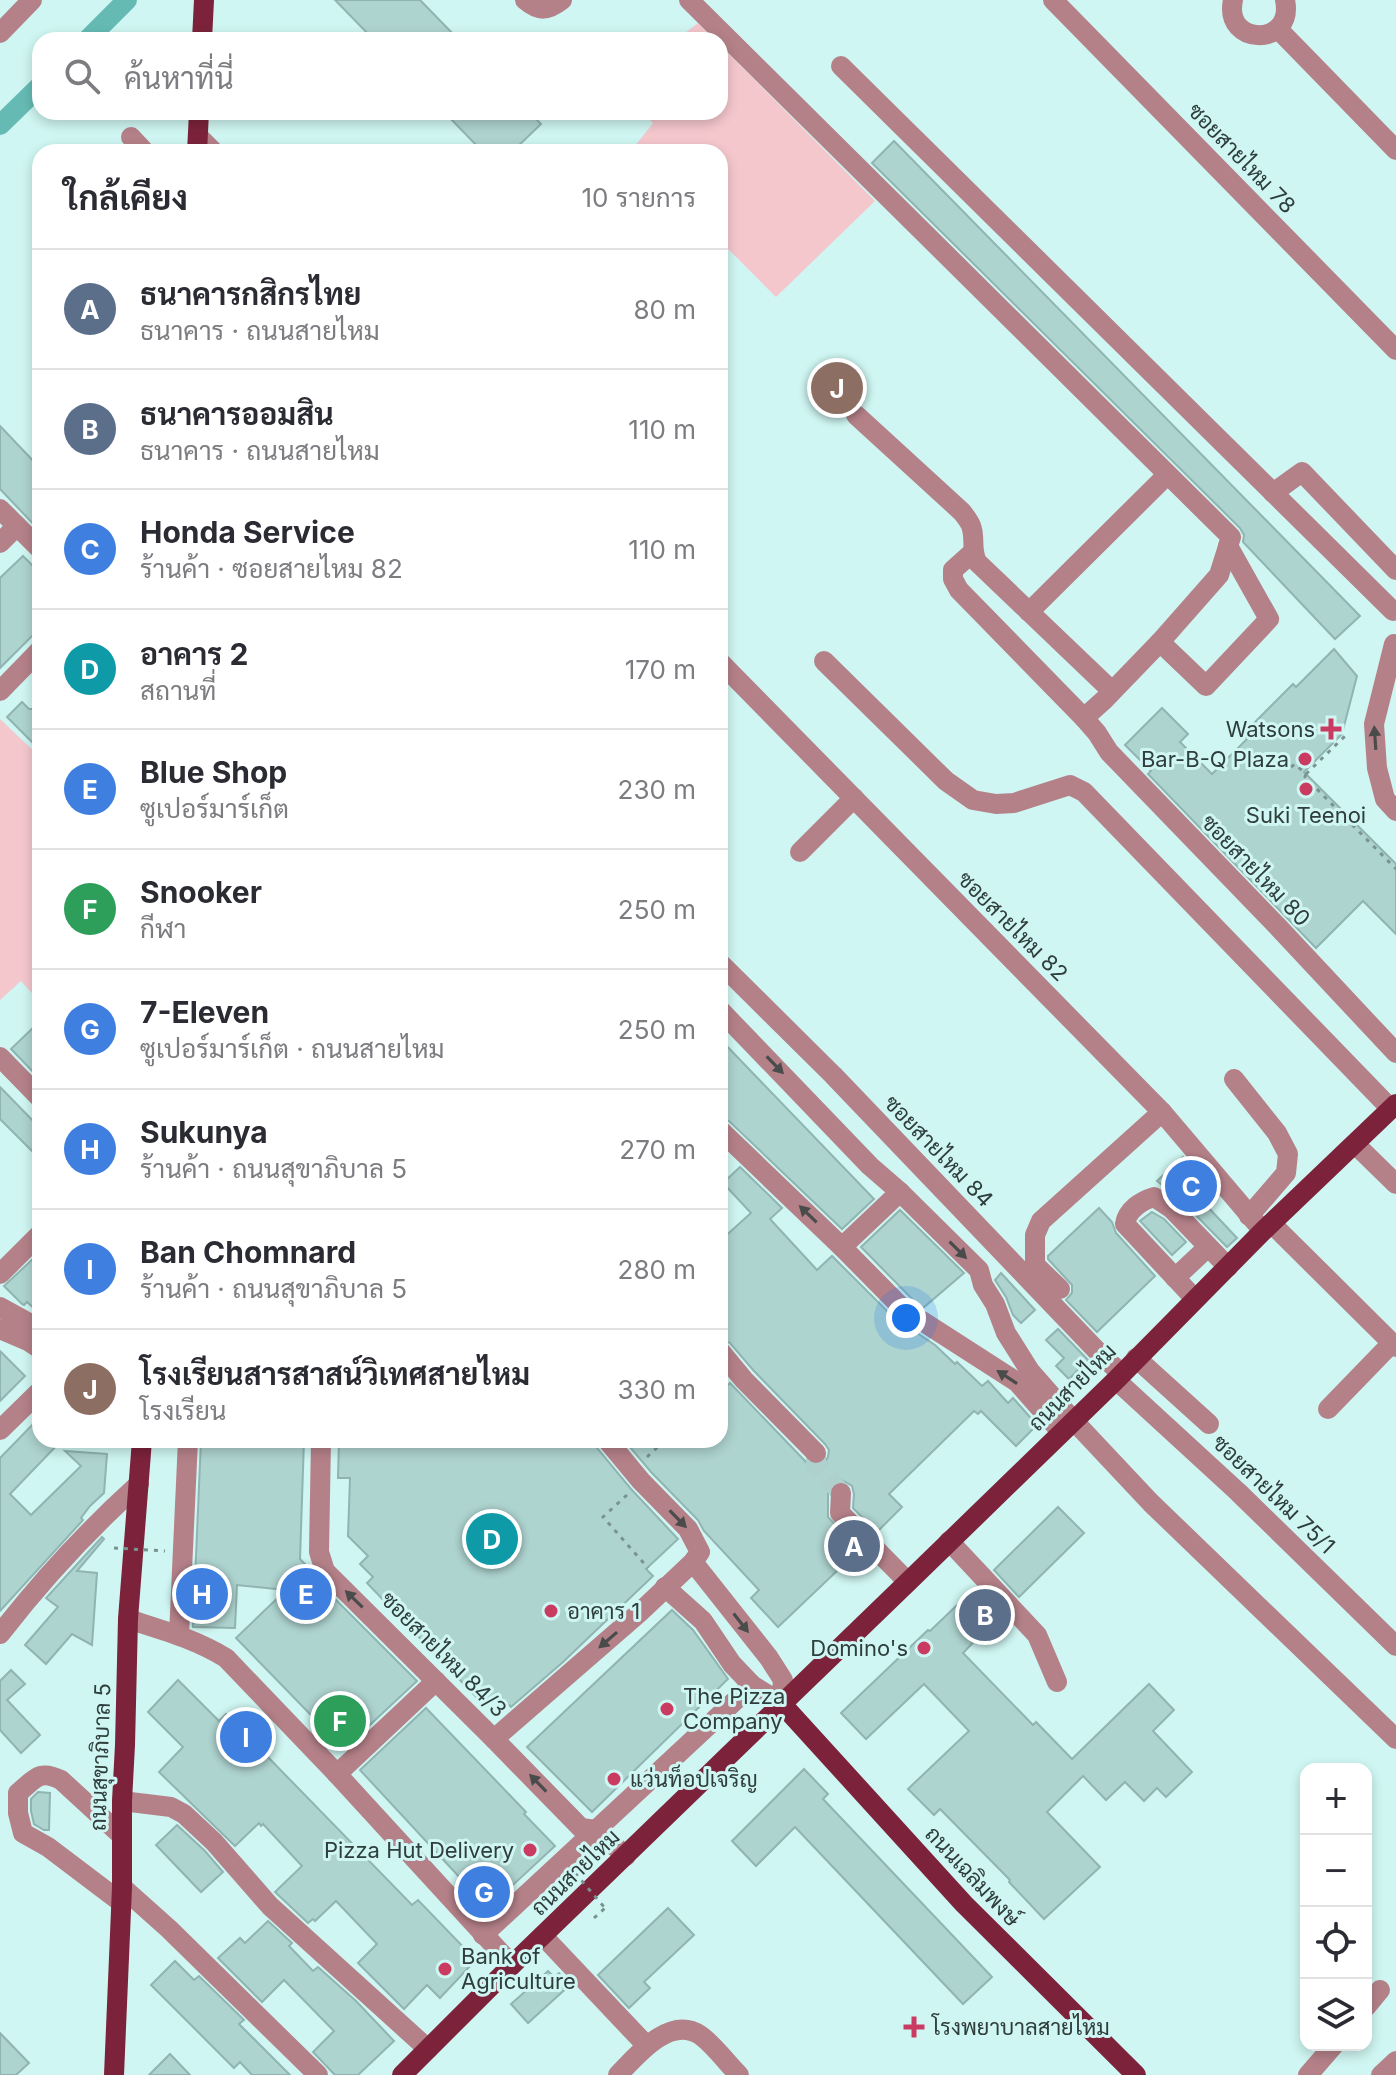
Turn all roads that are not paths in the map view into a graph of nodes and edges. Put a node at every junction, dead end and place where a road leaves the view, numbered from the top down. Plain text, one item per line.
1 (32, 0) edge
2 (204, 0) edge
3 (525, 0) edge
4 (562, 0) edge
5 (689, 0) edge
6 (1053, 0) edge
7 (1233, 0) edge
8 (1285, 0) edge
9 (1278, 29) junction
10 (202, 32) edge
11 (721, 32) edge
12 (0, 33) edge
13 (728, 39) edge
14 (841, 66) dead end
15 (199, 120) edge
16 (198, 144) edge
17 (1396, 150) edge
18 (1396, 350) edge
19 (856, 415) dead end
20 (1167, 475) junction
21 (1273, 493) junction
22 (0, 509) edge
23 (17, 526) junction
24 (32, 541) edge
25 (0, 543) edge
26 (1228, 546) junction
27 (973, 552) junction
28 (1396, 570) edge
29 (1394, 610) edge
30 (1029, 612) junction
31 (1160, 642) junction
32 (1395, 645) edge
33 (32, 658) edge
34 (824, 661) dead end
35 (728, 670) edge
36 (0, 691) edge
37 (1112, 691) junction
38 (1084, 718) junction
39 (854, 798) junction
40 (1396, 811) edge
41 (800, 852) dead end
42 (728, 971) edge
43 (728, 1018) edge
44 (1396, 1053) edge
45 (0, 1057) edge
46 (1234, 1079) dead end
47 (32, 1090) edge
48 (1394, 1107) edge
49 (1162, 1112) junction
50 (728, 1138) edge
51 (1355, 1144) junction
52 (1396, 1184) edge
53 (900, 1192) junction
54 (1249, 1216) junction
55 (1267, 1228) junction
56 (32, 1242) edge
57 (842, 1247) junction
58 (1208, 1247) junction
59 (1228, 1267) junction
60 (0, 1274) edge
61 (1175, 1278) junction
62 (1060, 1289) dead end
63 (1195, 1299) junction
64 (0, 1307) edge
65 (32, 1325) edge
66 (0, 1329) edge
67 (1006, 1333) junction
68 (32, 1344) edge
69 (1394, 1345) edge
70 (977, 1358) junction
71 (1136, 1358) junction
72 (728, 1361) edge
73 (1119, 1377) junction
74 (32, 1399) edge
75 (1328, 1409) dead end
76 (1209, 1424) dead end
77 (1067, 1426) junction
78 (0, 1430) edge
79 (141, 1448) edge
80 (188, 1448) edge
81 (321, 1448) edge
82 (613, 1448) edge
83 (816, 1453) tunnel mouth
84 (139, 1484) junction
85 (841, 1493) tunnel mouth
86 (949, 1541) junction
87 (693, 1562) junction
88 (908, 1582) junction
89 (665, 1587) junction
90 (128, 1619) junction
91 (0, 1634) edge
92 (179, 1635) junction
93 (1396, 1646) edge
94 (436, 1681) junction
95 (1057, 1682) dead end
96 (752, 1685) junction
97 (781, 1703) junction
98 (494, 1739) junction
99 (1396, 1739) edge
100 (337, 1774) junction
101 (122, 1801) junction
102 (596, 1830) junction
103 (122, 1836) junction
104 (626, 1856) junction
105 (122, 1895) junction
106 (483, 1935) junction
107 (543, 1936) junction
108 (512, 1965) junction
109 (1380, 1990) dead end
110 (1372, 2000) edge
111 (646, 2045) junction
112 (428, 2049) junction
113 (1329, 2051) edge
114 (1396, 2061) edge
115 (114, 2075) edge
116 (318, 2075) edge
117 (402, 2075) edge
118 (618, 2075) edge
119 (739, 2075) edge
120 (1136, 2075) edge
121 (1308, 2075) edge
122 (1381, 2075) edge

1 - 12 street
2 - 10 main road
3 - 4 street
5 - 11 street
6 - 18 street, ซอยสายไหม 78
7 - 9 street
8 - 9 street
9 - 17 street
13 - 20 street
14 - 21 street
15 - 16 main road
19 - 27 street
20 - 26 street
20 - 30 street
21 - 28 street
21 - 29 street
22 - 23 street
23 - 24 street
23 - 25 street
26 - 31 street
26 - 31 street
27 - 30 street
27 - 38 street, ซอยสายไหม 80
29 - 32 street
30 - 37 street
31 - 37 street
40 -> 32 street
33 - 36 street
34 - 48 street
35 - 39 street, ซอยสายไหม 82
37 - 38 street
38 - 44 street, ซอยสายไหม 80
39 - 41 street
39 - 49 street, ซอยสายไหม 82
42 - 73 street, ซอยสายไหม 84
43 -> 53 street
45 - 47 street
46 - 54 street
48 - 51 main road, ถนนสายไหม
49 - 54 street, ซอยสายไหม 82
49 - 62 street
57 -> 50 street
51 - 52 street
51 - 55 main road, ถนนสายไหม
53 - 57 street
53 -> 67 street
54 - 55 street, ซอยสายไหม 82
55 - 59 main road, ถนนสายไหม
55 - 69 street, ซอยสายไหม 82
56 - 60 street
57 - 70 street
58 - 59 street
58 - 61 street
58 - 61 street
59 - 63 main road, ถนนสายไหม
61 - 63 street
63 - 71 main road, ถนนสายไหม
64 - 65 street
66 - 68 street
67 - 70 street
67 - 77 street
69 - 75 street
77 -> 70 street
71 - 73 main road, ถนนสายไหม
71 - 76 street
72 - 83 street
73 - 77 main road, ถนนสายไหม
73 - 93 street, ซอยสายไหม 75/1
74 - 78 street
77 - 86 main road, ถนนสายไหม
77 - 99 street
79 - 84 main road, ถนนสุขาภิบาล 5
80 - 92 street
94 -> 81 street, ซอยสายไหม 84/3
82 -> 87 street
84 - 90 main road, ถนนสุขาภิบาล 5
84 - 91 street
85 - 88 street
86 - 88 main road, ถนนสายไหม
86 - 95 street
87 - 89 street
87 -> 97 street
88 - 97 main road, ถนนสายไหม
89 - 96 street
89 -> 98 street
90 - 92 street
90 - 101 main road, ถนนสุขาภิบาล 5
92 - 100 street
94 - 98 street, ซอยสายไหม 84/3
94 - 100 street
96 - 97 street
96 - 102 street
97 - 104 main road, ถนนสายไหม
97 - 120 main road, ถนนเฉลิมพงษ์
102 -> 98 street, ซอยสายไหม 84/3
100 - 106 street
101 - 103 main road, ถนนสุขาภิบาล 5
101 - 112 street
102 - 104 street, ซอยสายไหม 84/3
102 - 106 street
103 - 105 main road, ถนนสุขาภิบาล 5
103 - 105 street
104 - 107 main road, ถนนสายไหม
105 - 115 main road, ถนนสุขาภิบาล 5
105 - 116 street
106 - 108 street
107 - 108 main road, ถนนสายไหม
107 - 111 street
108 - 112 main road, ถนนสายไหม
109 - 110 street
111 - 118 street
111 - 119 street
112 - 117 main road, ถนนสายไหม
113 - 121 street
114 - 122 street

